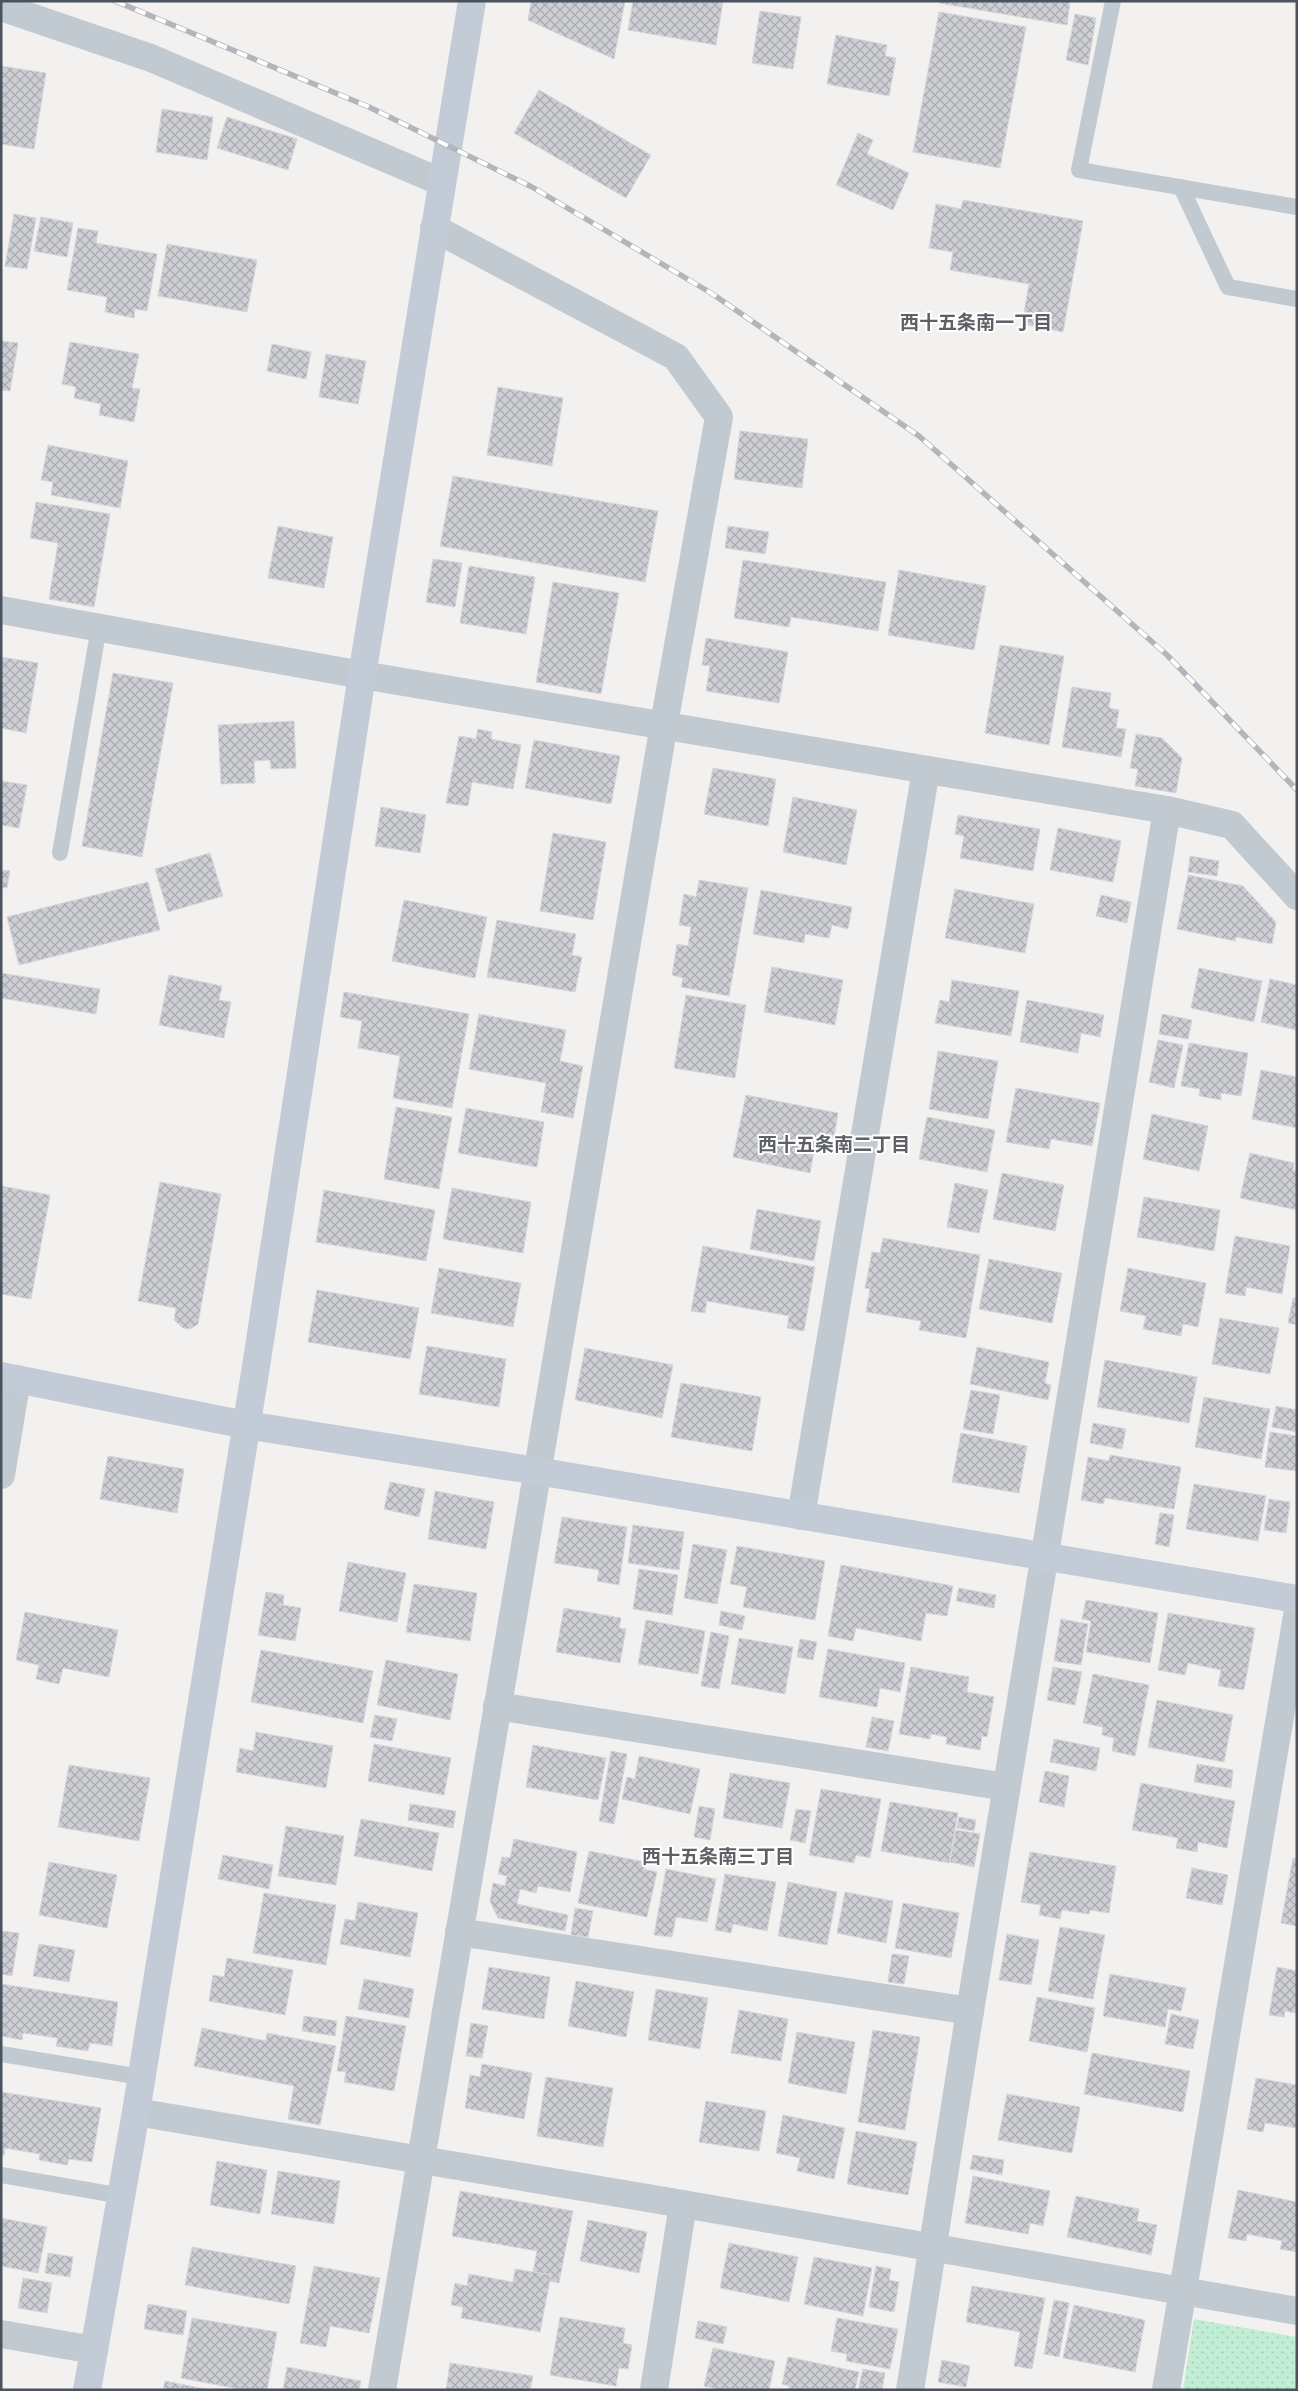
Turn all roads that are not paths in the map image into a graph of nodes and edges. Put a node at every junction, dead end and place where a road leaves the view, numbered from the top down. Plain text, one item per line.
1 (472, 1) edge
2 (1112, 1) edge
3 (1, 7) edge
4 (441, 182) junction
5 (1181, 187) junction
6 (1297, 207) edge
7 (434, 228) junction
8 (1297, 299) edge
9 (1, 610) edge
10 (99, 627) junction
11 (362, 675) junction
12 (664, 724) junction
13 (926, 770) junction
14 (1167, 810) junction
15 (60, 853) dead end
16 (1297, 896) edge
17 (9, 1377) edge
18 (246, 1425) junction
19 (537, 1471) junction
20 (1, 1475) edge
21 (801, 1516) junction
22 (1046, 1556) junction
23 (1297, 1599) edge
24 (1297, 1616) edge
25 (497, 1706) junction
26 (1006, 1787) junction
27 (459, 1932) junction
28 (970, 2011) junction
29 (1, 2054) edge
30 (141, 2077) junction
31 (136, 2112) junction
32 (420, 2160) junction
33 (1, 2175) edge
34 (122, 2196) junction
35 (684, 2204) junction
36 (933, 2248) junction
37 (1182, 2290) junction
38 (1297, 2311) edge
39 (1, 2334) edge
40 (94, 2350) junction
41 (88, 2390) edge
42 (382, 2390) edge
43 (654, 2390) edge
44 (910, 2390) edge
45 (1166, 2390) edge

1 - 4 street
2 - 5 lane
3 - 4 street
4 - 7 street
5 - 6 lane
5 - 8 lane
7 - 11 street
7 - 12 street
9 - 10 street
10 - 11 street
10 - 15 lane
11 - 12 street
11 - 18 street
12 - 13 street
12 - 19 street
13 - 14 street
13 - 21 street
14 - 16 street
14 - 22 street
17 - 18 street
17 - 20 street
18 - 19 street
18 - 30 street
19 - 21 street
19 - 25 street
21 - 22 street
22 - 23 street
22 - 26 street
24 - 37 street
25 - 26 street
25 - 27 street
26 - 28 street
27 - 28 street
27 - 32 street
28 - 36 street
29 - 30 lane
30 - 31 street
31 - 32 street
31 - 34 street
32 - 35 street
32 - 42 street
33 - 34 lane
34 - 40 street
35 - 36 street
35 - 43 street
36 - 37 street
36 - 44 street
37 - 38 street
37 - 45 street
39 - 40 street
40 - 41 street

